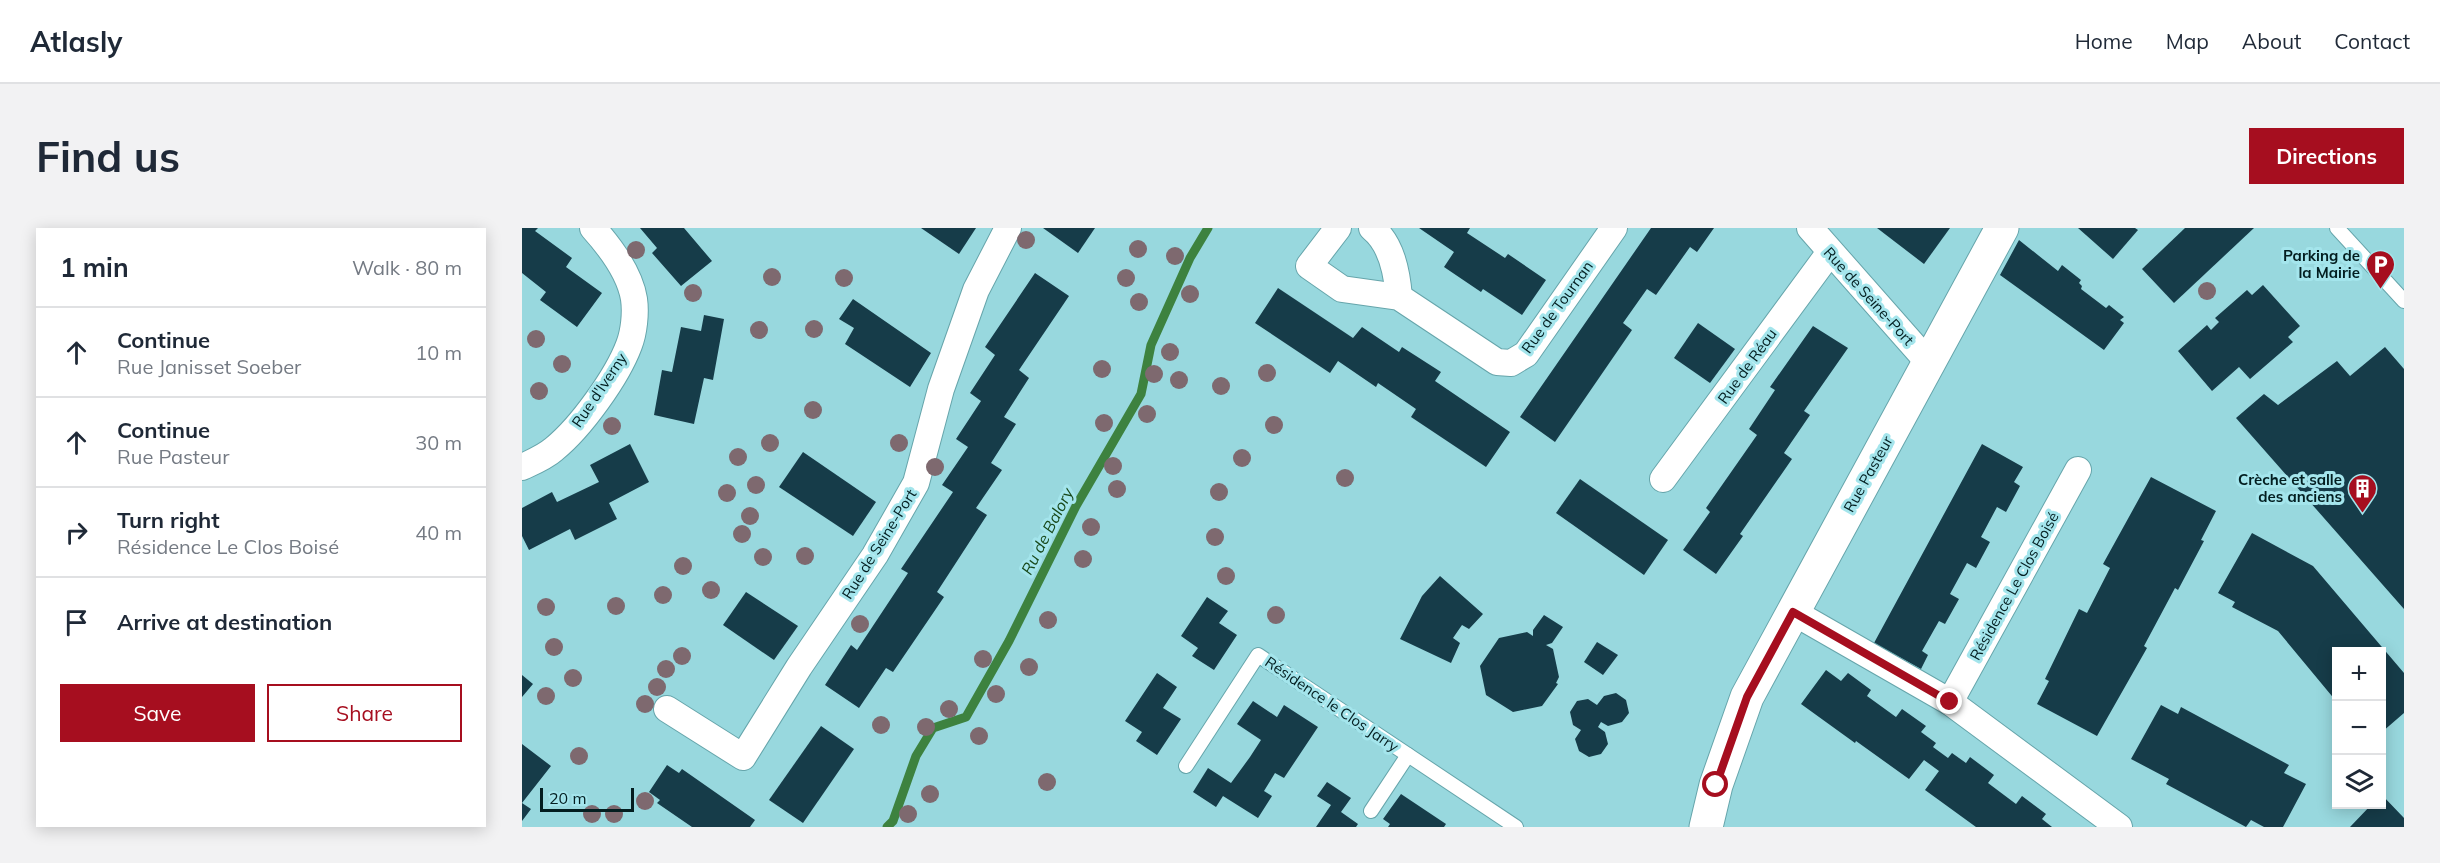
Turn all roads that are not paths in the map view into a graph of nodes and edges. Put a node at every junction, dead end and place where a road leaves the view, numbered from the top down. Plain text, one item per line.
1 (593, 228) edge
2 (1008, 228) edge
3 (1338, 228) edge
4 (1372, 228) edge
5 (1614, 228) edge
6 (1810, 228) edge
7 (2002, 228) edge
8 (2337, 228) edge
9 (1830, 252) junction
10 (1399, 297) junction
11 (2404, 301) edge
12 (1929, 363) junction
13 (522, 467) edge
14 (2078, 470) dead end
15 (1663, 479) dead end
16 (1793, 612) junction
17 (1950, 702) junction
18 (667, 709) dead end
19 (1408, 755) junction
20 (1186, 766) dead end
21 (1371, 811) dead end
22 (1507, 824) edge
23 (1706, 827) edge
24 (2119, 827) edge

1 - 13 street, Rue d'Iverny
2 - 18 street, Rue de Seine-Port
3 - 10 street, Rue de Tournan
4 - 10 street
5 - 10 street, Rue de Tournan
6 - 9 street, Rue de Seine-Port
7 - 12 street, Rue Pasteur
8 - 11 lane
9 - 12 street, Rue de Seine-Port
9 - 15 street, Rue de Réau
12 - 16 street, Rue Pasteur
14 - 17 street, Résidence Le Clos Boisé
16 - 17 street
16 - 23 street, Rue Pasteur
17 - 24 street
19 - 20 lane, Résidence le Clos Jarry
19 - 21 lane
19 - 22 lane, Résidence le Clos Jarry

